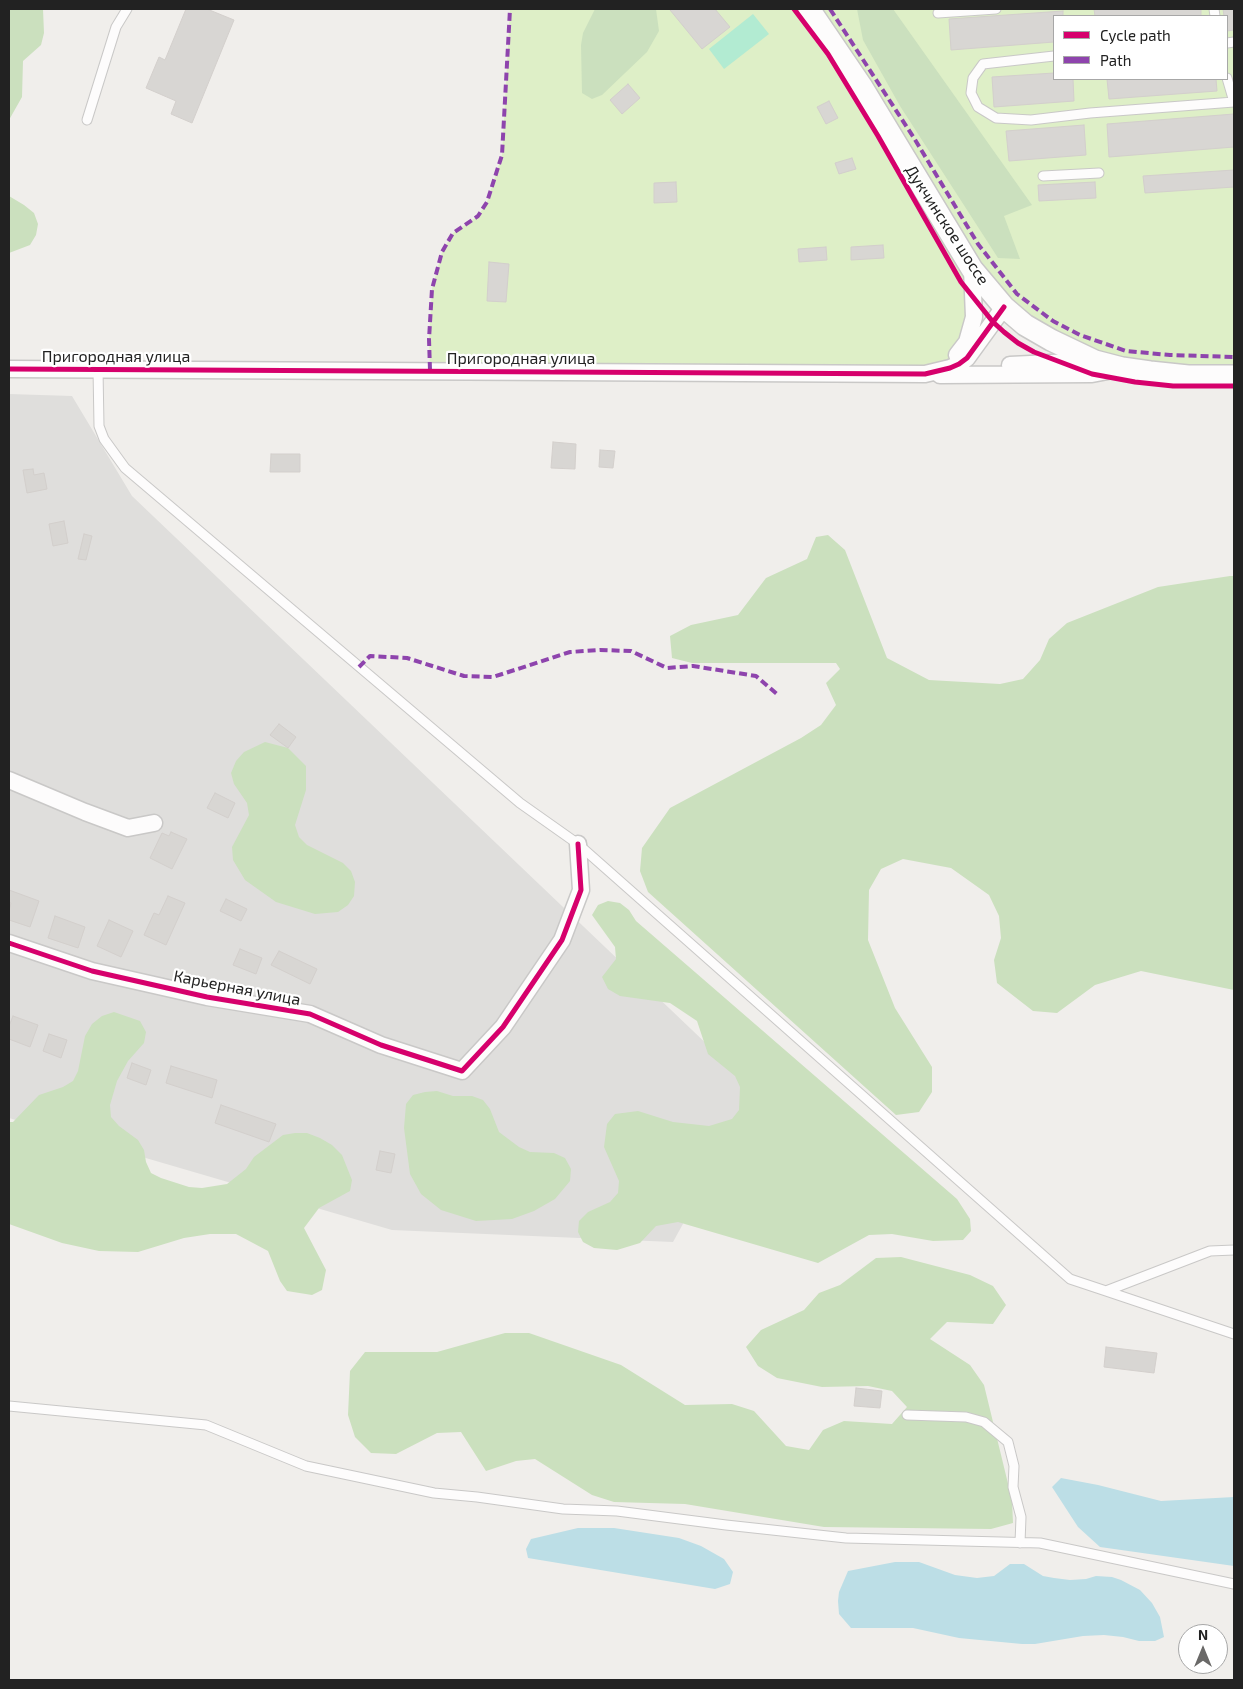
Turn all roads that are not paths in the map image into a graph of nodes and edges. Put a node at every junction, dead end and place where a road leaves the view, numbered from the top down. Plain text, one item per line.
1 (127, 9) edge
2 (809, 9) edge
3 (996, 9) edge
4 (938, 13) dead end
5 (1053, 56) edge
6 (1228, 80) edge
7 (1234, 102) edge
8 (87, 120) dead end
9 (1099, 173) dead end
10 (1043, 176) dead end
11 (972, 269) junction
12 (1004, 307) junction
13 (1095, 360) junction
14 (1122, 368) junction
15 (9, 369) edge
16 (98, 369) junction
17 (925, 374) junction
18 (1234, 376) edge
19 (9, 780) edge
20 (154, 823) dead end
21 (578, 844) junction
22 (9, 943) edge
23 (1234, 1250) edge
24 (1106, 1291) junction
25 (1234, 1334) edge
26 (9, 1406) edge
27 (907, 1415) dead end
28 (1020, 1543) junction
29 (1234, 1584) edge

1 - 8 lane
2 - 11 street, Дукчинское шоссе
3 - 4 lane
5 - 7 lane
6 - 7 lane
9 - 10 lane
11 - 12 street, Дукчинское шоссе
11 - 17 street
12 - 13 street, Дукчинское шоссе
12 - 17 street, Пригородная улица
13 - 14 street, Дукчинское шоссе
13 - 17 street
14 - 17 street
14 - 18 street, Дукчинское шоссе
15 - 16 street, Пригородная улица
16 - 17 street, Пригородная улица
16 - 21 lane
19 - 20 street
21 - 22 street, Карьерная улица
21 - 24 lane
23 - 24 lane
24 - 25 lane
26 - 28 lane
27 - 28 lane
28 - 29 lane

